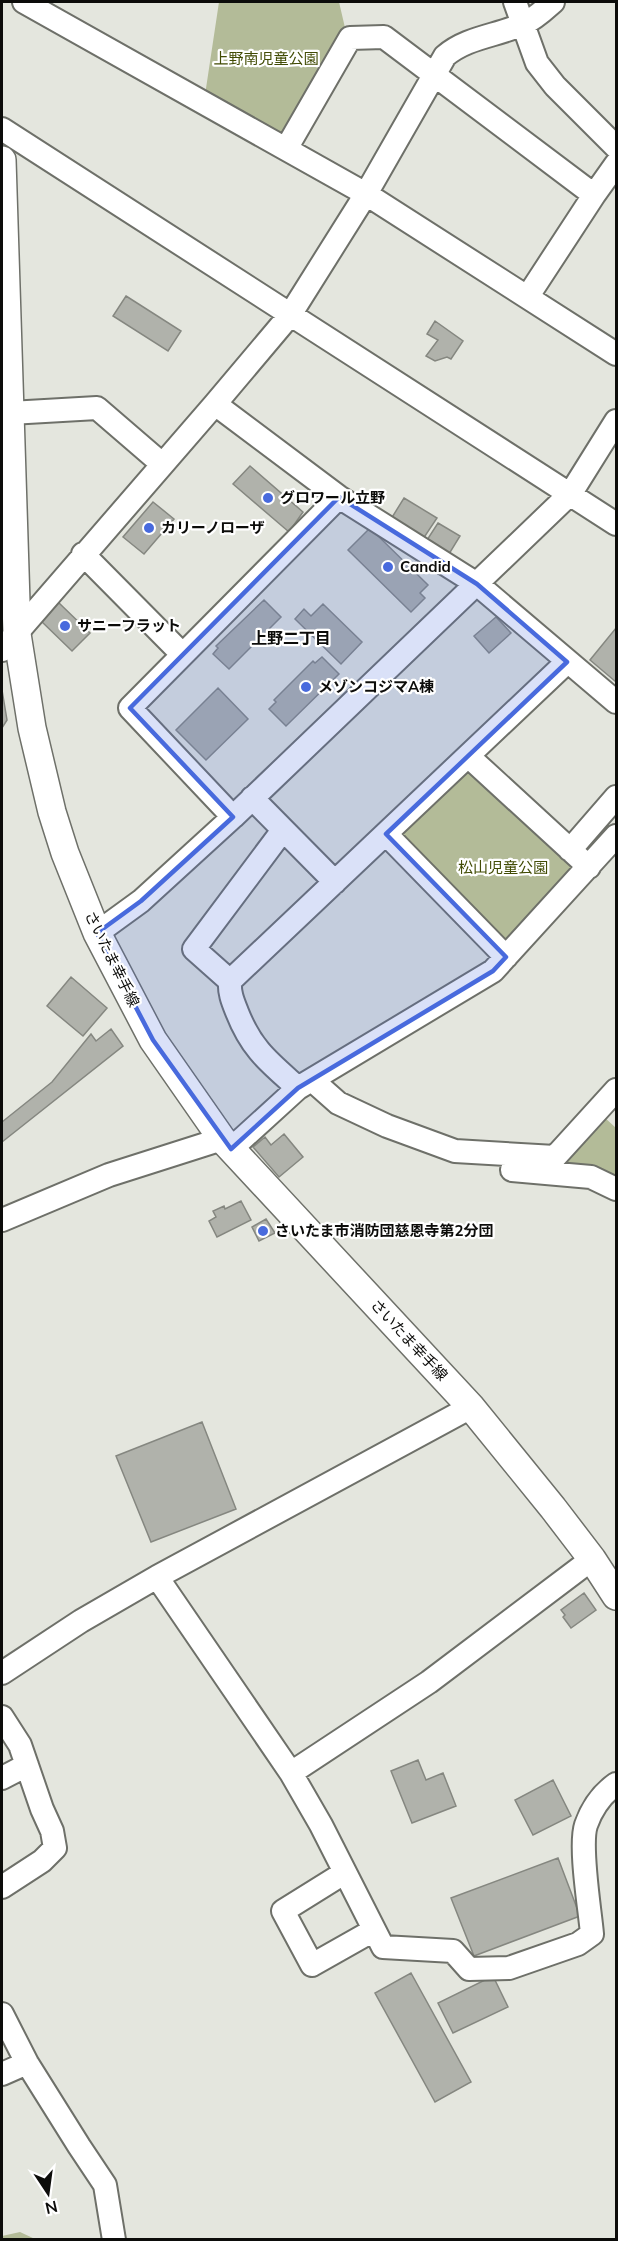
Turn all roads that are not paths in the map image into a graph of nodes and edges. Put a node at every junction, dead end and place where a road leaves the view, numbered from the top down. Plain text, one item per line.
1 (24, 2) edge
2 (515, 2) edge
3 (553, 2) edge
4 (523, 24) junction
5 (433, 75) junction
6 (2, 129) edge
7 (616, 147) edge
8 (286, 149) junction
9 (2, 160) edge
10 (616, 164) edge
11 (366, 194) junction
12 (594, 195) junction
13 (528, 296) junction
14 (290, 315) junction
15 (616, 354) edge
16 (216, 404) junction
17 (10, 413) junction
18 (616, 421) edge
19 (162, 464) junction
20 (571, 493) junction
21 (339, 497) junction
22 (7, 509) edge
23 (616, 524) edge
24 (83, 554) junction
25 (8, 570) edge
26 (477, 584) junction
27 (9, 642) edge
28 (182, 654) junction
29 (567, 662) junction
30 (616, 702) edge
31 (468, 756) junction
32 (616, 797) edge
33 (252, 798) junction
34 (233, 817) junction
35 (283, 830) junction
36 (386, 834) junction
37 (616, 836) edge
38 (570, 850) junction
39 (589, 867) junction
40 (335, 882) junction
41 (97, 933) junction
42 (506, 957) junction
43 (230, 981) junction
44 (305, 1084) junction
45 (616, 1090) edge
46 (387, 1126) junction
47 (226, 1144) junction
48 (616, 1189) edge
49 (2, 1220) edge
50 (471, 1407) junction
51 (604, 1565) edge
52 (157, 1577) junction
53 (616, 1596) edge
54 (2, 1673) edge
55 (2, 1717) edge
56 (27, 1765) junction
57 (291, 1773) junction
58 (2, 1778) edge
59 (616, 1784) edge
60 (344, 1873) junction
61 (2, 1887) edge
62 (374, 1930) junction
63 (2, 2014) edge
64 (27, 2063) junction
65 (2, 2074) edge
66 (114, 2240) edge

1 - 8 street
2 - 4 street
3 - 4 street
4 - 5 street
4 - 7 street
5 - 8 street
5 - 11 street
5 - 12 street
6 - 14 street
8 - 11 street
9 - 17 main road, さいたま幸手線
10 - 12 street
11 - 13 street
11 - 14 street
12 - 13 street
13 - 15 street
14 - 16 street
14 - 20 street
16 - 19 street
16 - 21 street
17 - 19 street
17 - 22 main road, さいたま幸手線
18 - 20 street
19 - 24 street
20 - 23 street
20 - 26 street
21 - 26 street
21 - 28 street
22 - 25 main road, さいたま幸手線
24 - 27 street
24 - 28 street
25 - 27 main road, さいたま幸手線
26 - 29 street
26 - 33 street
27 - 41 main road, さいたま幸手線
28 - 34 street
29 - 30 street
29 - 31 street
31 - 36 street
31 - 38 street
32 - 38 street
33 - 34 street
33 - 35 street
34 - 41 street
35 - 40 street
35 - 43 street
36 - 40 street
36 - 42 street
37 - 39 street
38 - 39 street
39 - 42 street
40 - 43 street
41 - 47 main road, さいたま幸手線
42 - 44 street
43 - 44 street
44 - 46 street
44 - 47 street
45 - 46 street
46 - 48 street
47 - 49 street
47 - 50 main road, さいたま幸手線
50 - 51 main road, さいたま幸手線
50 - 52 street
51 - 53 main road, さいたま幸手線
51 - 57 street
52 - 54 street
52 - 57 street
55 - 56 street
56 - 58 street
56 - 61 street
57 - 60 street
59 - 62 street
60 - 62 street
60 - 62 street
63 - 64 street
64 - 65 street
64 - 66 street

